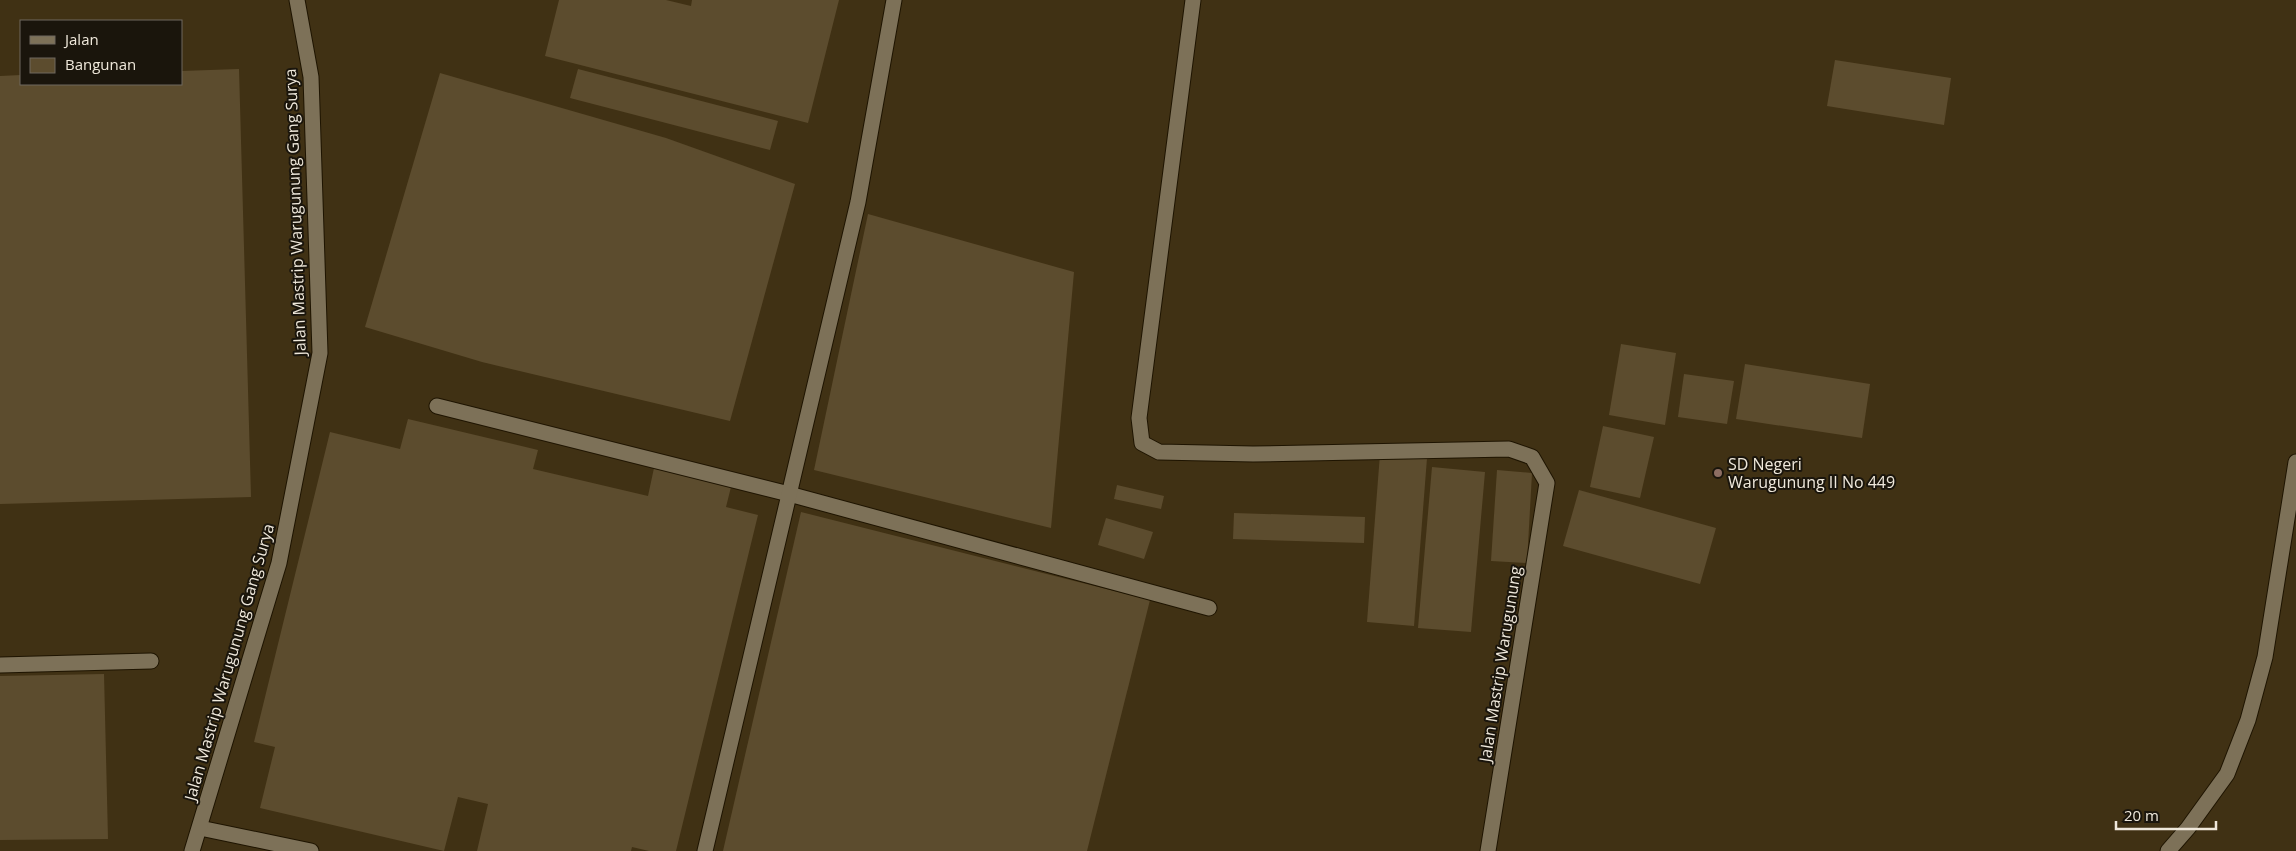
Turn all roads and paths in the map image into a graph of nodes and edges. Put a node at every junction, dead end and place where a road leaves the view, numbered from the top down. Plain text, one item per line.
1 (297, 0) edge
2 (894, 0) edge
3 (1193, 0) edge
4 (438, 406) dead end
5 (2296, 462) edge
6 (790, 494) junction
7 (1209, 608) dead end
8 (150, 661) dead end
9 (0, 665) edge
10 (200, 828) junction
11 (192, 851) edge
12 (311, 851) edge
13 (705, 851) edge
14 (1488, 851) edge
15 (2168, 851) edge

1 - 10 street, Jalan Mastrip Warugunung Gang Surya
2 - 6 street
3 - 14 street, Jalan Mastrip Warugunung
4 - 6 street
5 - 15 street
6 - 7 street
6 - 13 street
8 - 9 street
10 - 11 street, Jalan Mastrip Warugunung Gang Surya
10 - 12 street

